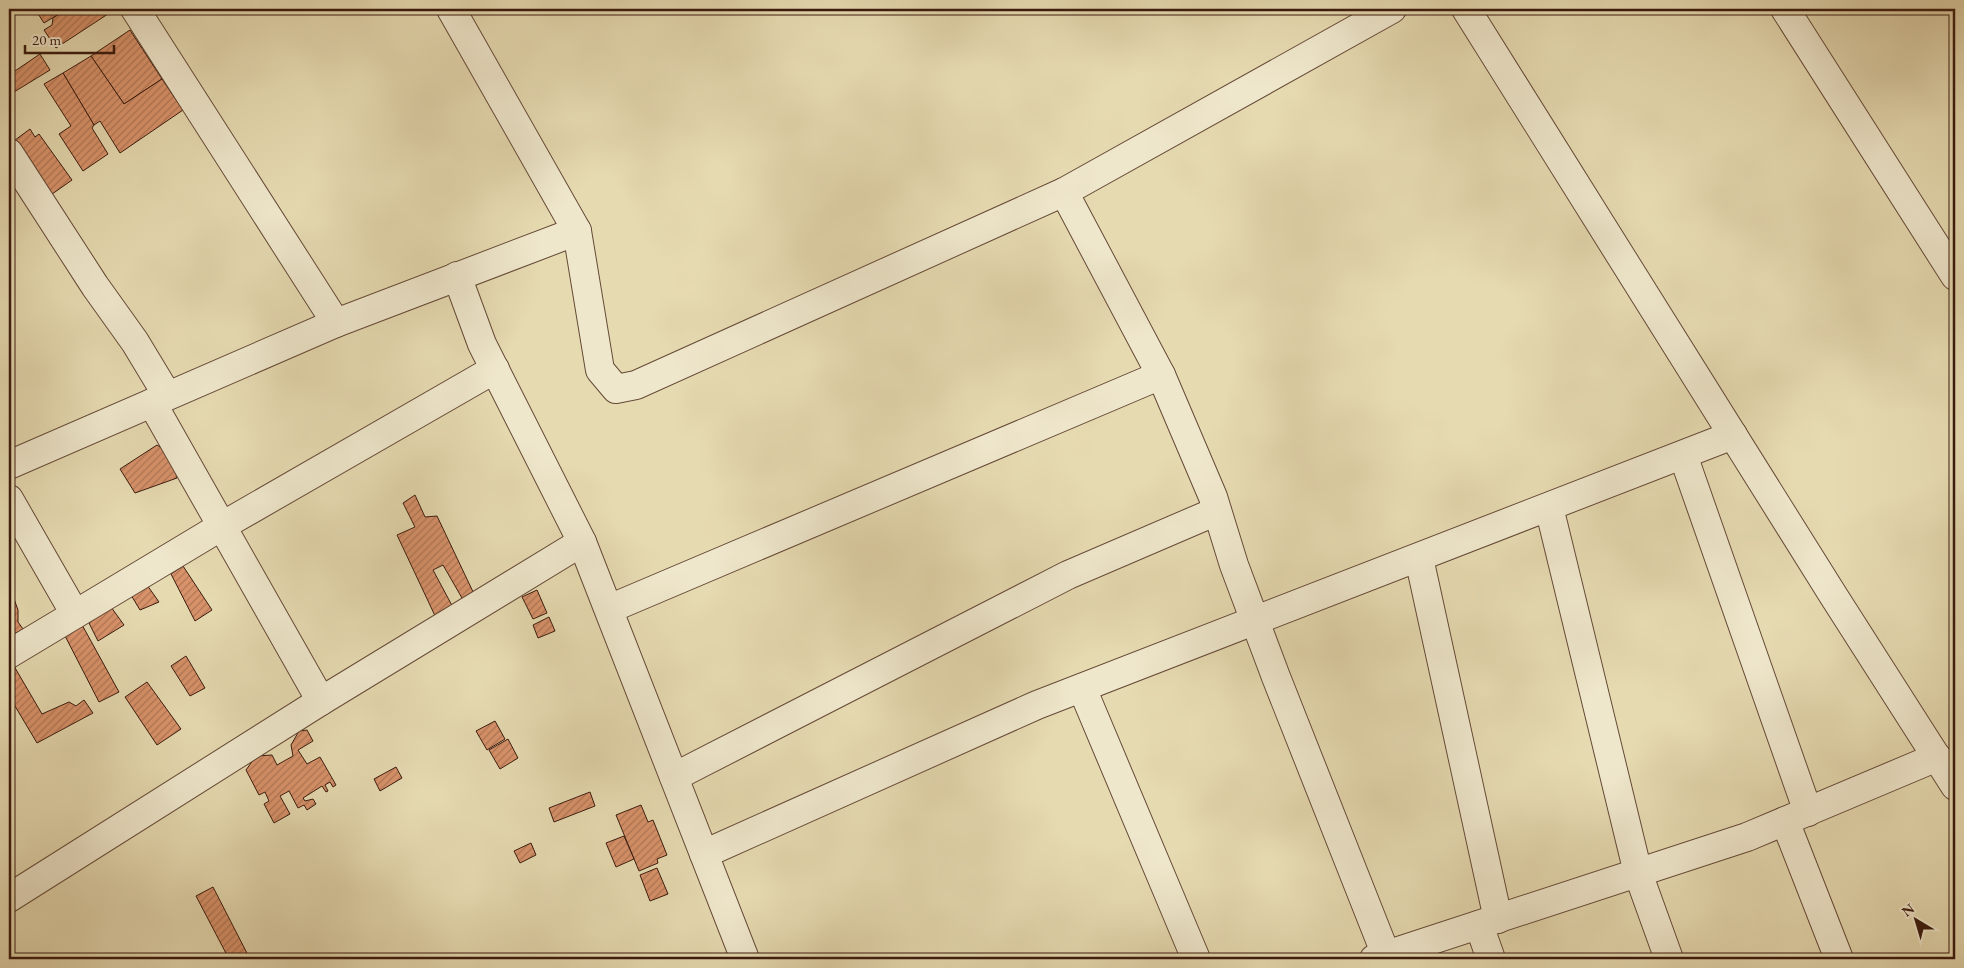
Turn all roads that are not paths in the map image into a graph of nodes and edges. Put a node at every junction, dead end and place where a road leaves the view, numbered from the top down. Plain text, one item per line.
1 (134, 9) edge
2 (451, 9) edge
3 (1392, 9) edge
4 (1466, 9) edge
5 (1784, 9) edge
6 (9, 153) edge
7 (1064, 192) junction
8 (577, 231) junction
9 (458, 276) junction
10 (1955, 276) edge
11 (336, 323) junction
12 (495, 368) junction
13 (1161, 376) junction
14 (160, 399) junction
15 (1734, 435) junction
16 (1683, 454) junction
17 (9, 465) edge
18 (9, 500) edge
19 (1549, 507) junction
20 (1218, 511) junction
21 (222, 526) junction
22 (582, 542) junction
23 (1419, 558) junction
24 (609, 609) junction
25 (75, 614) junction
26 (1255, 622) junction
27 (9, 654) edge
28 (1082, 688) junction
29 (321, 701) junction
30 (1937, 757) junction
31 (674, 777) junction
32 (1955, 786) edge
33 (1796, 816) junction
34 (704, 854) junction
35 (1638, 873) junction
36 (9, 898) edge
37 (1488, 922) junction
38 (1380, 957) edge
39 (745, 959) edge
40 (1196, 959) edge
41 (1491, 959) edge
42 (1669, 959) edge
43 (1839, 959) edge

1 - 11 street
2 - 8 street
3 - 7 street
4 - 15 street
5 - 10 street
6 - 14 street
7 - 8 street
7 - 13 street
8 - 9 street
9 - 11 street
9 - 12 street
11 - 14 street
12 - 21 street
12 - 22 street
13 - 20 street
13 - 24 street
14 - 17 street
14 - 21 street
15 - 16 street
15 - 30 street
16 - 19 street
16 - 33 street
18 - 25 street
19 - 23 street
19 - 35 street
20 - 26 street
20 - 31 street
21 - 25 street
21 - 29 street
22 - 24 street
22 - 29 street
23 - 26 street
23 - 37 street
24 - 31 street
25 - 27 street
26 - 28 street
26 - 38 street
28 - 34 street
28 - 40 street
29 - 36 street
30 - 32 street
30 - 33 street
31 - 34 street
33 - 35 street
33 - 43 street
34 - 39 street
35 - 37 street
35 - 42 street
37 - 38 street
37 - 41 street

